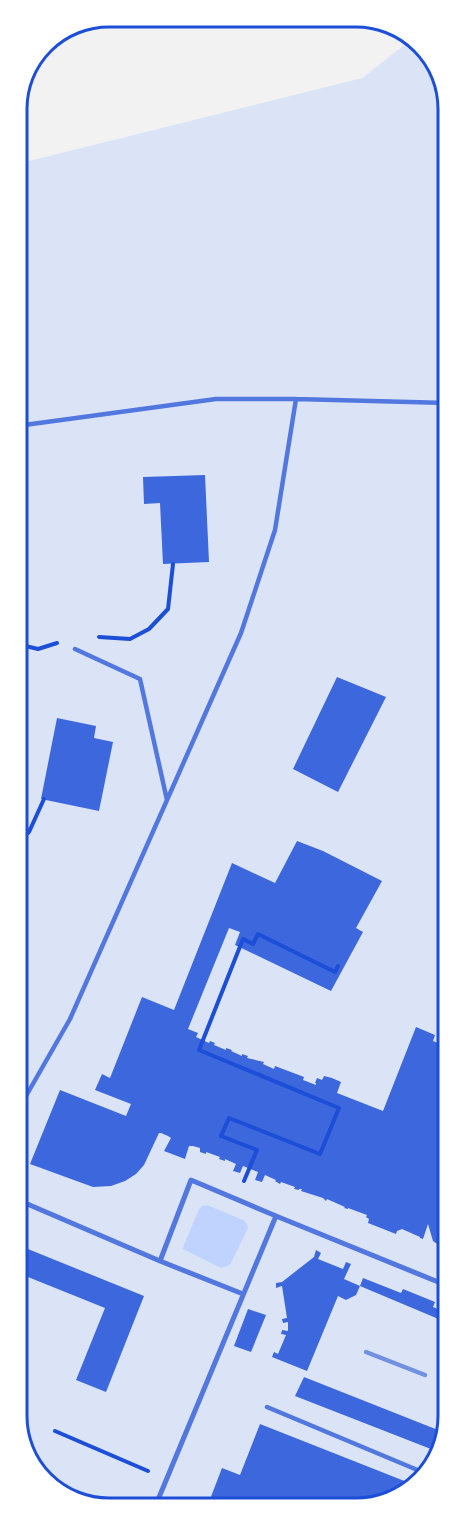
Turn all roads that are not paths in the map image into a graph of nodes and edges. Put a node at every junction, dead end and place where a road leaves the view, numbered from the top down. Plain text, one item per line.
1 (296, 399) junction
2 (438, 403) edge
3 (27, 425) edge
4 (75, 649) dead end
5 (167, 800) junction
6 (27, 1094) edge
7 (27, 1204) edge
8 (276, 1216) junction
9 (160, 1261) junction
10 (438, 1282) edge
11 (243, 1294) junction
12 (267, 1407) dead end
13 (418, 1470) edge
14 (159, 1498) edge

1 - 2 lane
1 - 3 lane
1 - 5 lane
4 - 5 lane
5 - 6 lane
7 - 9 street
8 - 9 street
8 - 10 street
8 - 11 street
9 - 11 street
11 - 14 street
12 - 13 lane

